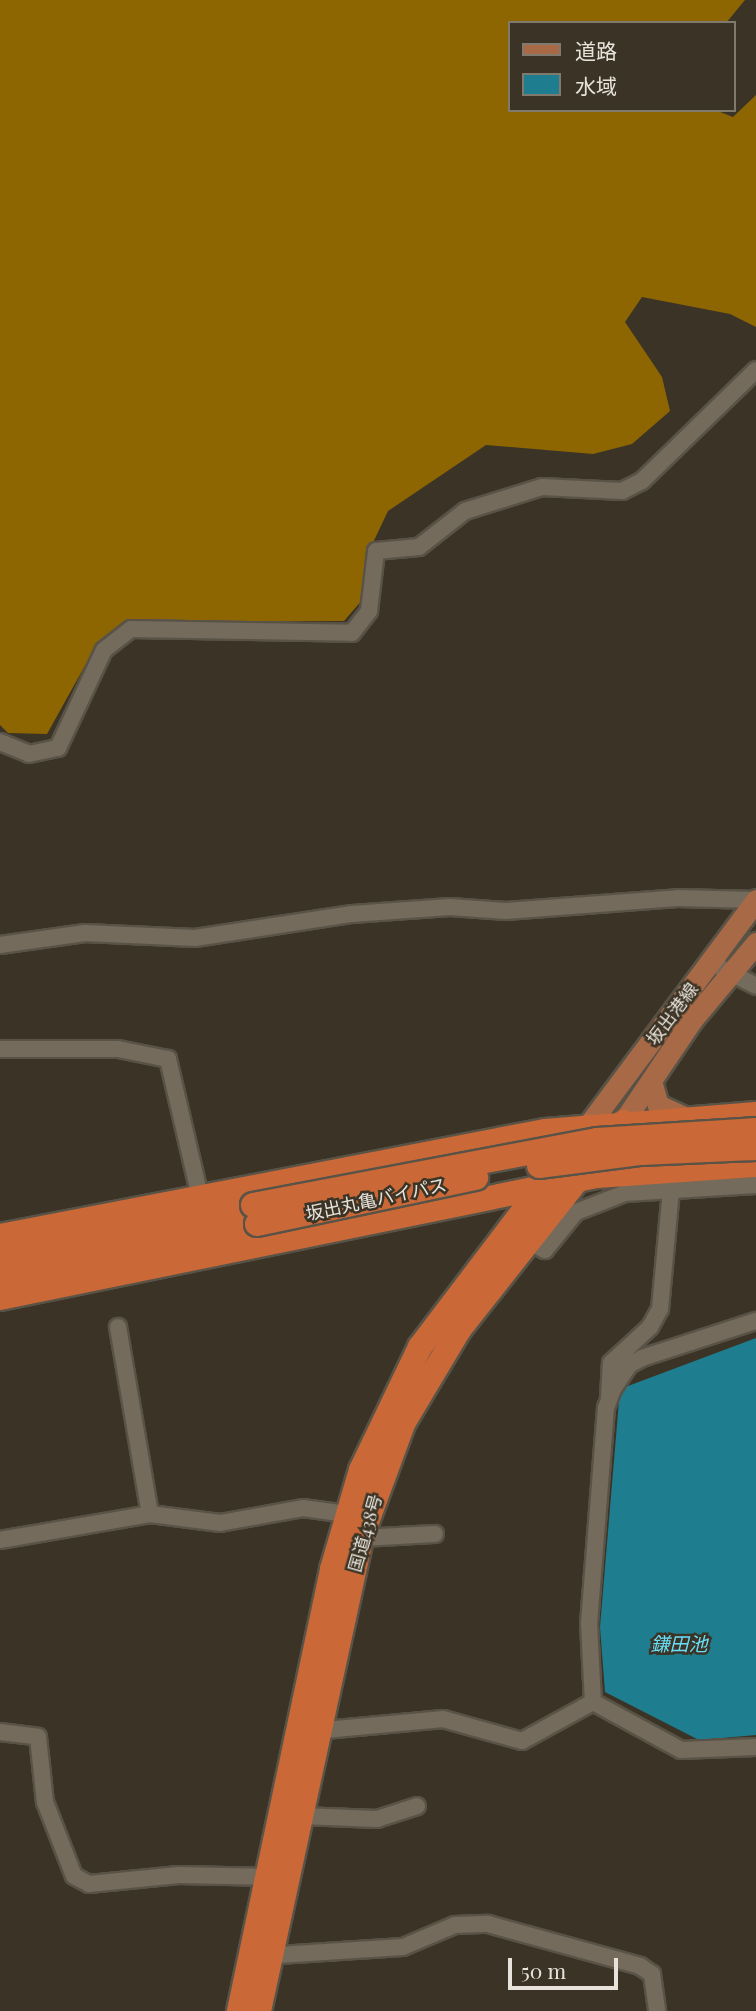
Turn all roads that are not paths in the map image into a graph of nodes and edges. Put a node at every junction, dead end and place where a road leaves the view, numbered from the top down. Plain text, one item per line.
1 (756, 370) edge
2 (0, 741) edge
3 (756, 900) edge
4 (756, 943) edge
5 (0, 945) edge
6 (712, 962) junction
7 (730, 975) junction
8 (756, 986) edge
9 (0, 1049) edge
10 (651, 1081) junction
11 (756, 1114) edge
12 (686, 1118) junction
13 (623, 1122) junction
14 (587, 1128) junction
15 (756, 1130) edge
16 (756, 1149) edge
17 (756, 1165) edge
18 (579, 1180) junction
19 (672, 1180) junction
20 (756, 1185) edge
21 (537, 1187) junction
22 (200, 1197) junction
23 (481, 1200) junction
24 (255, 1214) junction
25 (506, 1228) junction
26 (0, 1236) edge
27 (528, 1242) junction
28 (490, 1251) junction
29 (0, 1257) edge
30 (0, 1278) edge
31 (0, 1298) edge
32 (756, 1321) edge
33 (118, 1327) dead end
34 (610, 1399) junction
35 (150, 1514) junction
36 (347, 1514) junction
37 (435, 1534) dead end
38 (361, 1538) junction
39 (0, 1540) edge
40 (593, 1702) junction
41 (0, 1732) edge
42 (309, 1732) junction
43 (756, 1747) edge
44 (417, 1806) dead end
45 (301, 1816) junction
46 (277, 1878) junction
47 (260, 1956) junction
48 (239, 2011) edge
49 (259, 2011) edge
50 (657, 2011) edge

1 - 2 street
3 - 5 street
3 - 6 main road, 坂出港線
4 - 7 main road, 坂出港線
6 - 7 street
6 - 14 main road, 坂出港線
7 - 8 street
7 - 10 main road, 坂出港線
9 - 22 street
10 - 12 main road
10 - 13 main road, 坂出港線
11 - 12 highway
12 - 13 highway
13 - 14 highway
13 - 18 highway, 国道438号
14 - 21 highway, 国道438号
14 - 22 highway
15 - 24 highway, 坂出丸亀バイパス, bridge
16 - 24 highway, 坂出丸亀バイパス, bridge
17 - 19 highway
18 - 19 highway
18 - 21 highway
18 - 27 highway, 国道438号
19 - 20 street
19 - 27 street
19 - 34 street
21 - 23 highway
21 - 25 highway, 国道438号
22 - 26 highway
23 - 28 highway
23 - 31 highway
24 - 29 highway, 坂出丸亀バイパス
24 - 30 highway, 坂出丸亀バイパス
25 - 27 street
25 - 28 highway, 国道438号
27 - 38 highway, 国道438号
28 - 36 highway, 国道438号
32 - 34 street
33 - 35 street
34 - 40 street
35 - 36 street
35 - 39 street
36 - 42 highway, 国道438号
37 - 38 street
38 - 42 highway, 国道438号
40 - 42 street
40 - 43 street
41 - 46 street
42 - 45 highway, 国道438号
42 - 46 highway, 国道438号
44 - 45 street
45 - 46 highway, 国道438号
46 - 47 highway, 国道438号
47 - 48 highway, 国道438号
47 - 49 highway, 国道438号
47 - 50 street

